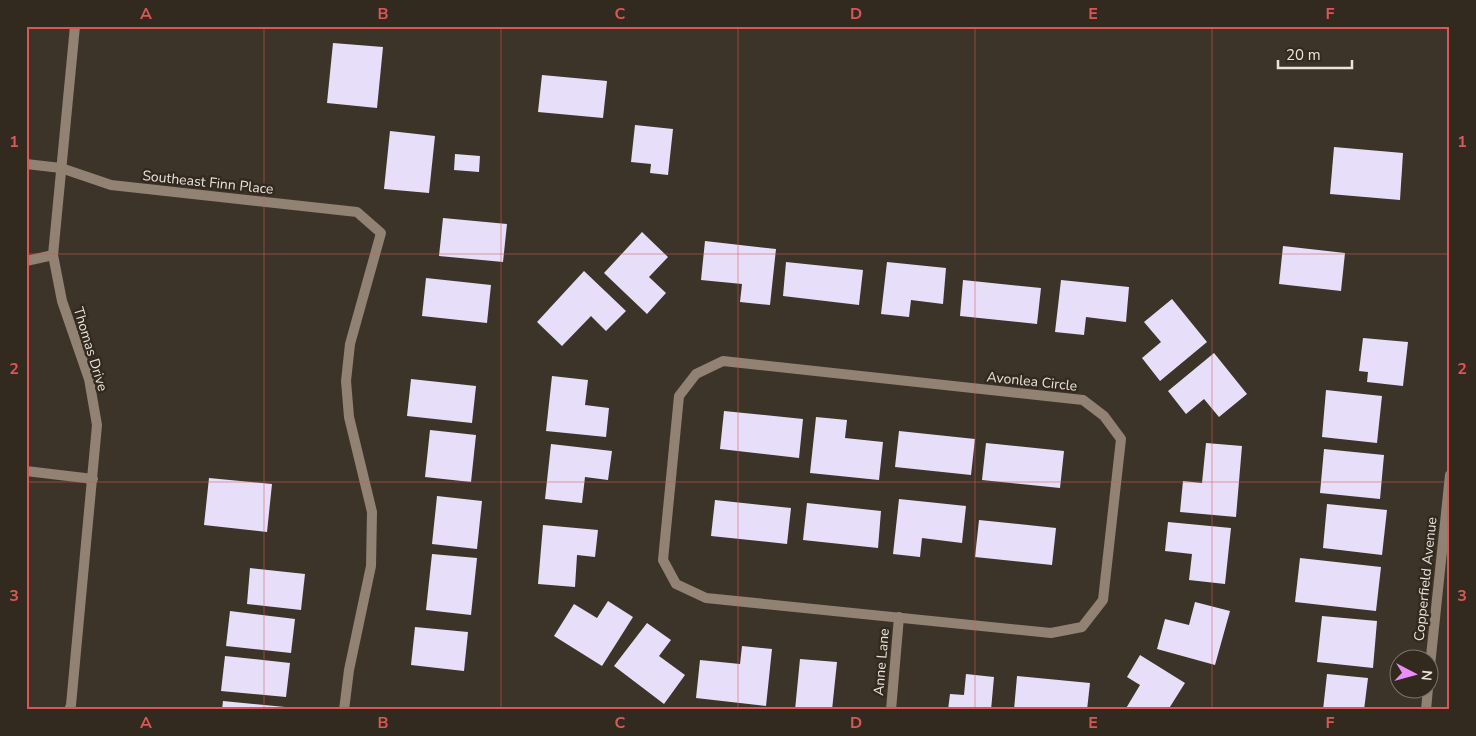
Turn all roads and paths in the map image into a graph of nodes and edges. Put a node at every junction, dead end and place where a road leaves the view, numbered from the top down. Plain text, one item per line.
1 (75, 26) edge
2 (26, 164) edge
3 (61, 168) junction
4 (53, 255) junction
5 (26, 261) edge
6 (26, 471) edge
7 (1450, 475) edge
8 (93, 479) junction
9 (899, 617) junction
10 (1432, 648) edge
11 (69, 710) edge
12 (344, 710) edge
13 (891, 710) edge

1 - 3 street, Thomas Drive
2 - 3 street, Southeast Finn Place
3 - 4 street, Thomas Drive
3 - 12 street, Southeast Finn Place
4 - 5 street
4 - 8 street, Thomas Drive
6 - 8 street
7 - 10 street, Copperfield Avenue
8 - 11 street, Thomas Drive
9 - 9 street, Avonlea Circle
9 - 13 street, Anne Lane

